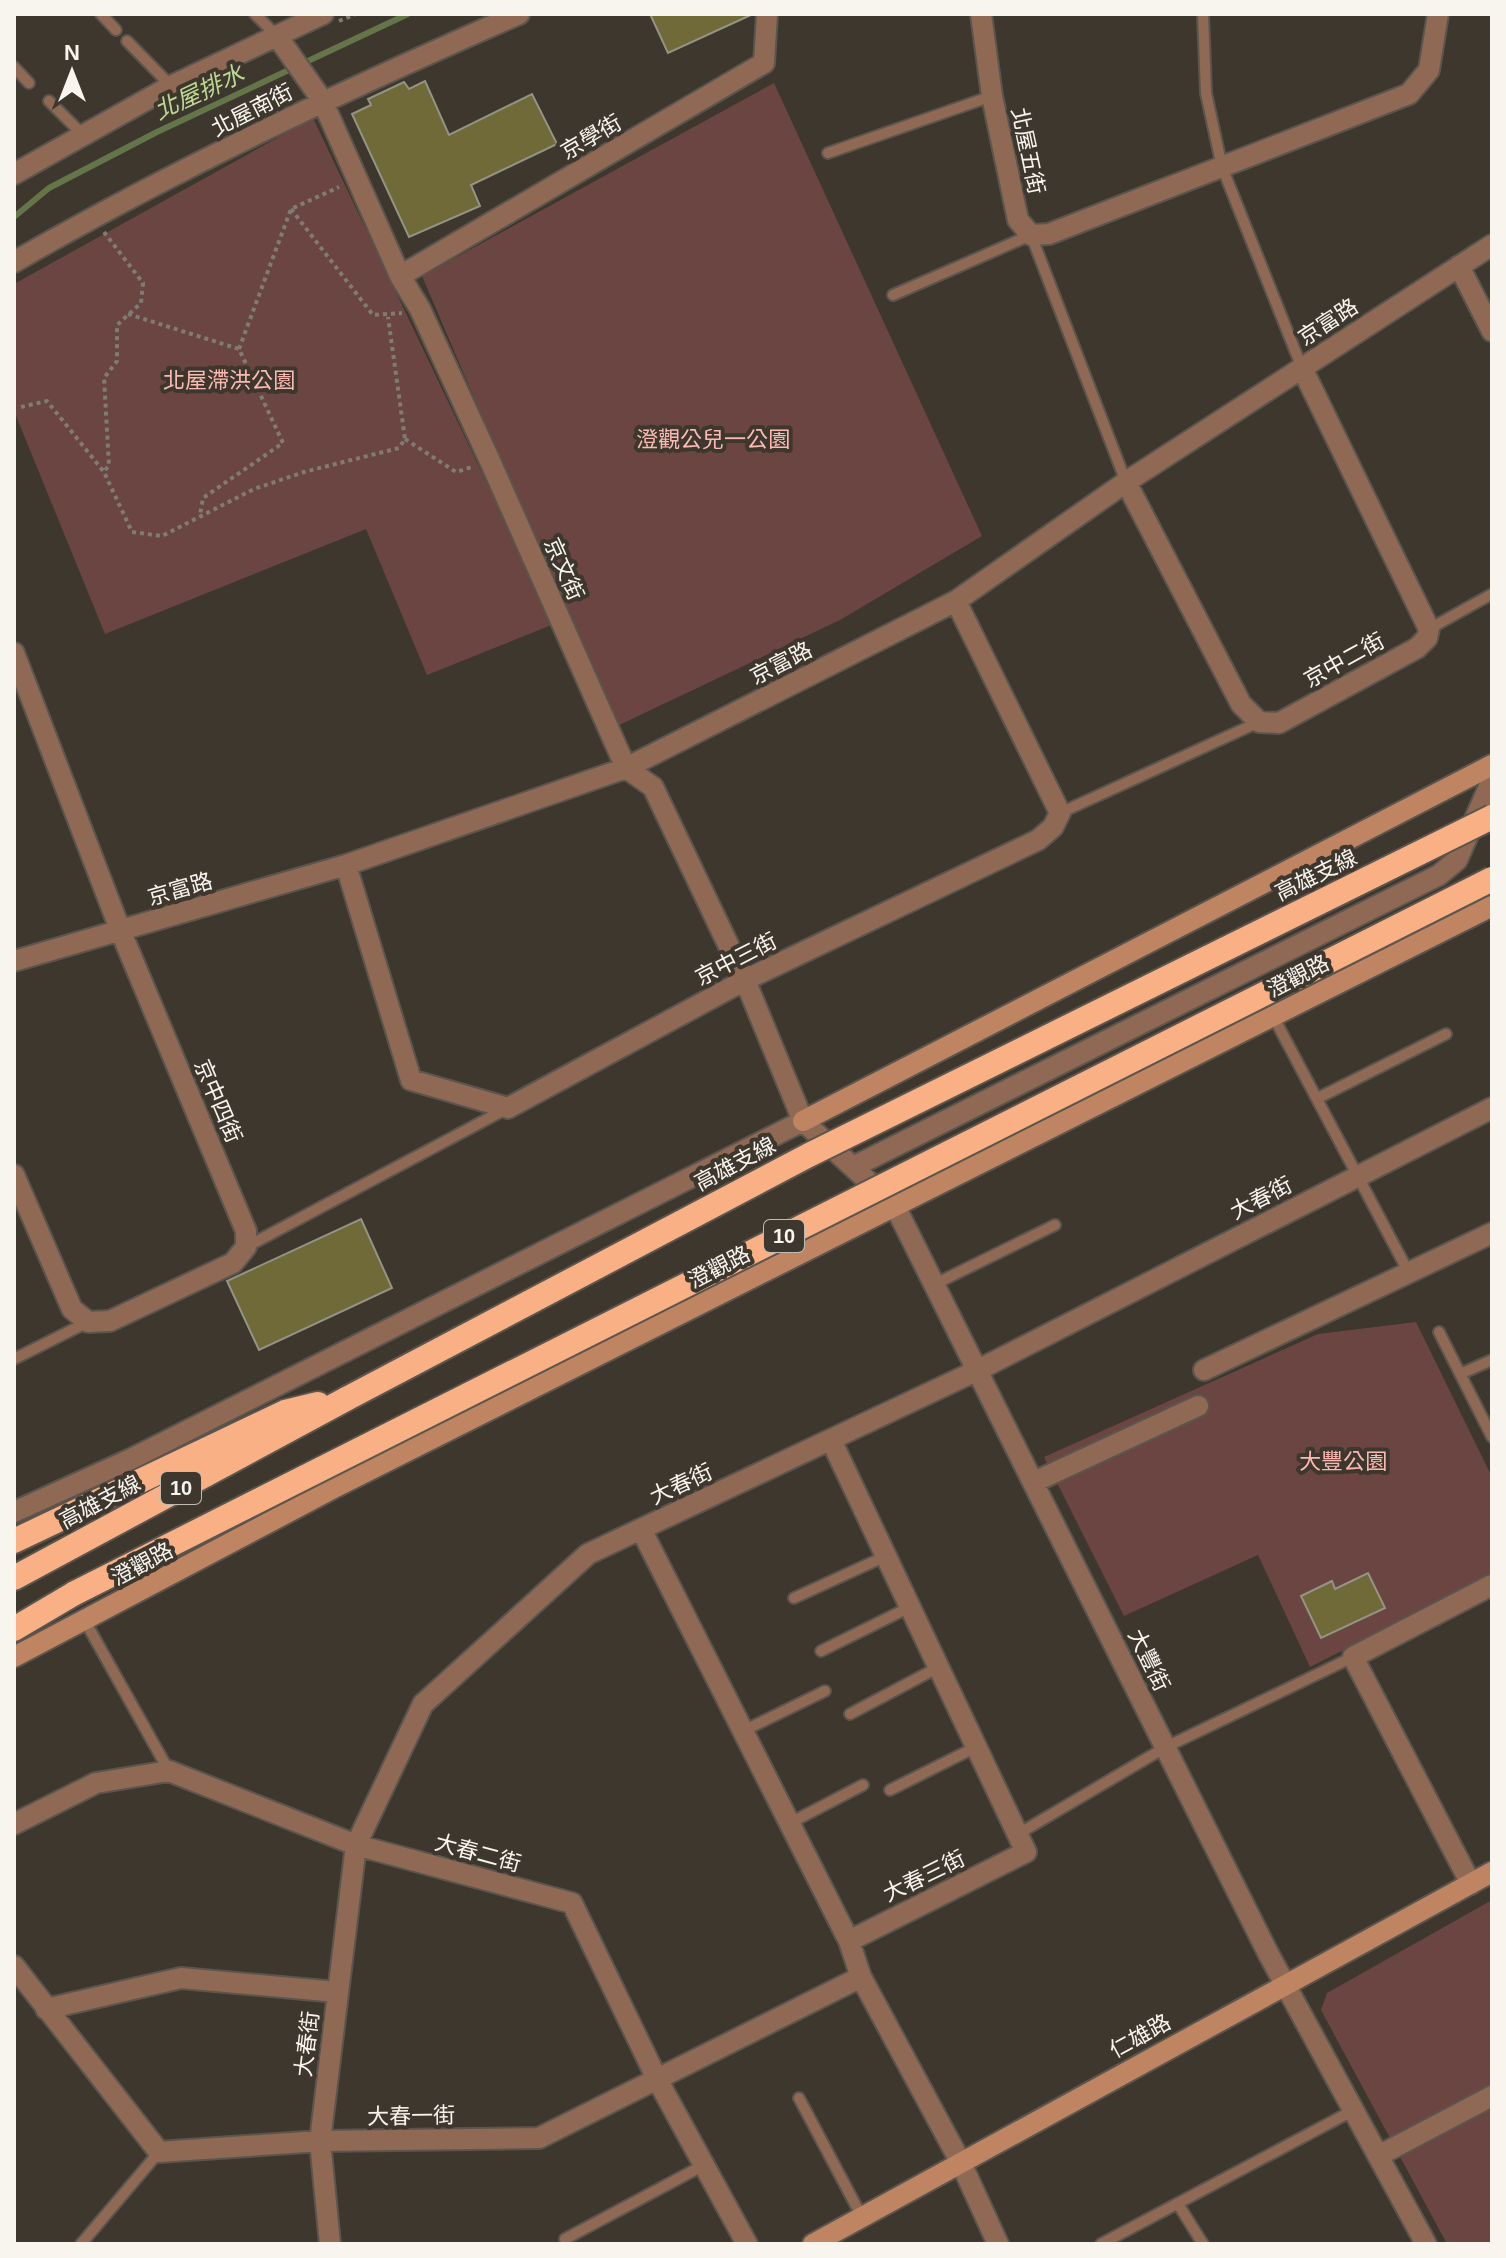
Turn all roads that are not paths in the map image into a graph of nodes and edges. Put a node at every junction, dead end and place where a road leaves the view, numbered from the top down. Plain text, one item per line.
1 (101, 14) edge
2 (255, 14) edge
3 (323, 14) edge
4 (519, 14) edge
5 (767, 14) edge
6 (981, 14) edge
7 (1203, 14) edge
8 (1438, 14) edge
9 (116, 30) dead end
10 (127, 41) dead end
11 (284, 43) junction
12 (14, 67) edge
13 (29, 83) dead end
14 (171, 86) junction
15 (319, 95) junction
16 (992, 96) junction
17 (49, 101) dead end
18 (82, 134) junction
19 (828, 153) dead end
20 (1222, 167) junction
21 (14, 174) edge
22 (1031, 235) junction
23 (1492, 245) edge
24 (14, 262) edge
25 (1459, 266) junction
26 (400, 276) junction
27 (893, 295) dead end
28 (1492, 331) edge
29 (1302, 368) junction
30 (1126, 482) junction
31 (1492, 594) edge
32 (956, 601) junction
33 (1429, 629) junction
34 (14, 653) edge
35 (1259, 722) junction
36 (1492, 765) edge
37 (626, 768) junction
38 (1492, 780) edge
39 (1060, 813) junction
40 (1492, 817) edge
41 (346, 865) junction
42 (1492, 879) edge
43 (1492, 906) edge
44 (121, 932) junction
45 (14, 961) edge
46 (745, 980) junction
47 (1273, 1016) junction
48 (1446, 1034) dead end
49 (1318, 1098) junction
50 (508, 1108) junction
51 (1492, 1108) edge
52 (803, 1121) junction
53 (853, 1167) junction
54 (14, 1175) edge
55 (1360, 1175) junction
56 (895, 1206) junction
57 (1055, 1225) dead end
58 (1492, 1233) edge
59 (246, 1247) junction
60 (1409, 1273) junction
61 (935, 1284) junction
62 (88, 1322) junction
63 (1439, 1332) dead end
64 (14, 1359) edge
65 (1492, 1360) edge
66 (978, 1370) junction
67 (1204, 1370) dead end
68 (1460, 1374) junction
69 (348, 1398) junction
70 (1198, 1406) dead end
71 (1492, 1437) edge
72 (831, 1440) junction
73 (1034, 1482) junction
74 (14, 1512) edge
75 (641, 1529) junction
76 (14, 1541) edge
77 (886, 1556) junction
78 (14, 1578) edge
79 (1492, 1585) edge
80 (75, 1593) junction
81 (794, 1598) dead end
82 (910, 1607) junction
83 (14, 1621) edge
84 (85, 1621) junction
85 (14, 1629) edge
86 (821, 1651) dead end
87 (14, 1657) edge
88 (1353, 1657) junction
89 (939, 1667) junction
90 (825, 1691) dead end
91 (850, 1714) dead end
92 (743, 1731) junction
93 (976, 1747) junction
94 (1166, 1747) junction
95 (169, 1771) junction
96 (863, 1785) dead end
97 (890, 1790) dead end
98 (790, 1823) junction
99 (14, 1824) edge
100 (1018, 1834) junction
101 (356, 1845) junction
102 (1492, 1872) edge
103 (1471, 1884) junction
104 (849, 1941) junction
105 (14, 1966) edge
106 (861, 1977) junction
107 (1285, 1983) junction
108 (20, 1988) edge
109 (337, 1992) junction
110 (46, 2009) junction
111 (657, 2079) junction
112 (1492, 2096) edge
113 (799, 2098) dead end
114 (1354, 2110) junction
115 (320, 2141) junction
116 (159, 2152) junction
117 (1378, 2156) junction
118 (961, 2163) junction
119 (704, 2165) junction
120 (1178, 2204) junction
121 (862, 2217) junction
122 (565, 2239) dead end
123 (81, 2244) edge
124 (330, 2244) edge
125 (747, 2244) edge
126 (813, 2244) edge
127 (998, 2244) edge
128 (1101, 2244) edge
129 (1203, 2244) edge
130 (1426, 2244) edge

1 - 9 lane
2 - 11 lane
3 - 11 street
4 - 15 street, 北屋南街
5 - 26 street, 京學街
6 - 16 street, 北屋五街
7 - 20 lane
8 - 20 street
10 - 14 lane
11 - 14 street
11 - 15 street, 京文街
12 - 13 lane
14 - 18 street
15 - 24 street, 北屋南街
15 - 26 street, 京文街
16 - 19 lane
16 - 22 street, 北屋五街
17 - 18 lane
18 - 21 street
20 - 22 street
20 - 29 lane
22 - 27 lane
22 - 30 lane
23 - 25 street, 京富路
25 - 28 street
25 - 29 street, 京富路
26 - 37 street, 京文街
29 - 30 street, 京富路
29 - 33 street
30 - 32 street, 京富路
30 - 35 street
31 - 33 lane
32 - 37 street, 京富路
32 - 39 street
33 - 35 street, 京中二街
34 - 44 street, 京中四街
35 - 39 lane
36 - 52 street
37 - 41 street, 京富路
37 - 46 street, 京文街
38 - 53 street
39 - 46 street, 京中三街
40 - 69 highway, 高雄支線 / 10, bridge
41 - 44 street, 京富路
41 - 50 street
42 - 80 highway, 10, bridge
43 - 47 street, 澄觀路
44 - 45 street, 京富路
44 - 59 street, 京中四街
46 - 50 street, 京中三街
46 - 52 street, 京文街
47 - 49 lane
47 - 56 street, 澄觀路
48 - 49 lane
49 - 55 lane
50 - 59 lane
51 - 55 street, 大春街
52 - 53 street, 大豐街
52 - 74 street
53 - 56 street, 大豐街
54 - 62 street
55 - 60 lane
55 - 66 street, 大春街
56 - 61 street, 大豐街
56 - 84 street, 澄觀路
57 - 61 lane
58 - 60 street
59 - 62 street
60 - 67 street
61 - 66 street, 大豐街
62 - 64 lane
63 - 68 lane
65 - 68 lane
66 - 72 street, 大春街
66 - 73 street, 大豐街
68 - 71 lane
69 - 76 highway
69 - 78 highway, 高雄支線 / 10
70 - 73 street
72 - 75 street, 大春街
72 - 77 street
73 - 94 street, 大豐街
75 - 92 street
75 - 101 street, 大春街
77 - 81 lane
77 - 82 street
79 - 88 street
80 - 83 highway, 10
80 - 85 highway
82 - 86 lane
82 - 89 street
84 - 87 street, 澄觀路
84 - 95 lane
88 - 94 lane
88 - 103 street
89 - 91 lane
89 - 93 street
90 - 92 lane
92 - 98 street
93 - 97 lane
93 - 100 street
94 - 100 lane
94 - 107 street, 大豐街
95 - 99 street
95 - 101 street, 大春二街
96 - 98 lane
98 - 104 street
100 - 104 street, 大春三街
101 - 109 street, 大春街
101 - 111 street, 大春二街
102 - 103 street, 仁雄路
103 - 107 street, 仁雄路
104 - 106 street
105 - 108 street
106 - 111 street, 大春一街
106 - 118 street
107 - 114 street, 大豐街
107 - 118 street, 仁雄路
108 - 110 street
109 - 110 street
109 - 115 street, 大春街
110 - 116 street
111 - 115 street, 大春一街
111 - 119 street, 大春二街
112 - 117 street
113 - 121 lane
114 - 117 street, 大豐街
114 - 120 lane
115 - 116 street, 大春一街
115 - 124 street, 大春街
116 - 123 lane
117 - 130 street, 大豐街
118 - 121 street, 仁雄路
118 - 127 street
119 - 122 lane
119 - 125 street, 大春二街
120 - 128 lane
120 - 129 lane
121 - 126 street, 仁雄路

